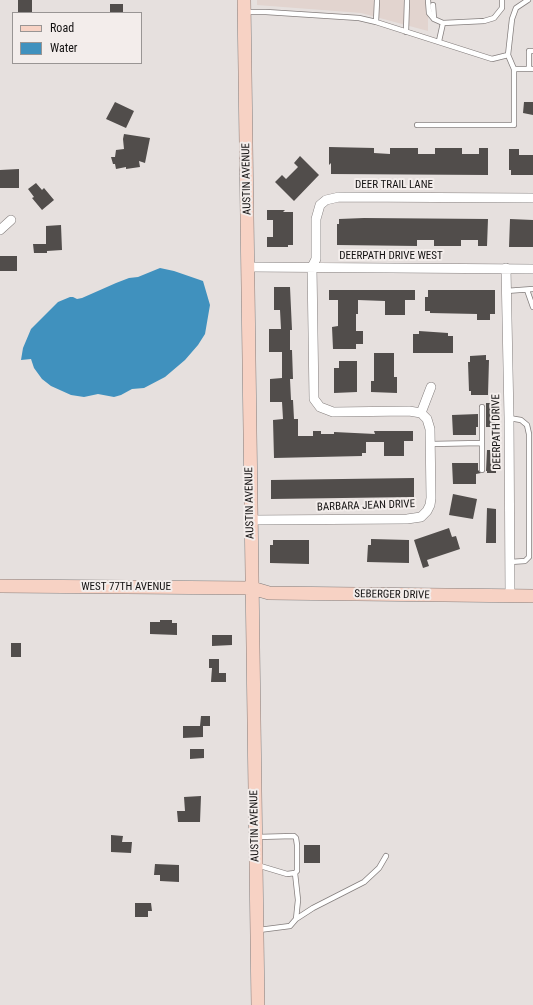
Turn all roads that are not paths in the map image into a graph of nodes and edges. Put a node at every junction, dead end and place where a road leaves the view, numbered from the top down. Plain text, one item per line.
1 (376, 0) edge
2 (407, 0) edge
3 (428, 0) edge
4 (502, 0) edge
5 (528, 0) edge
6 (433, 5) dead end
7 (244, 6) edge
8 (434, 20) junction
9 (376, 22) junction
10 (444, 23) junction
11 (406, 32) junction
12 (439, 42) junction
13 (533, 51) edge
14 (508, 55) junction
15 (514, 69) junction
16 (531, 69) edge
17 (417, 125) dead end
18 (533, 198) edge
19 (11, 220) dead end
20 (0, 230) edge
21 (248, 267) junction
22 (312, 267) junction
23 (506, 268) junction
24 (533, 269) edge
25 (533, 289) edge
26 (527, 290) junction
27 (506, 291) junction
28 (533, 307) edge
29 (431, 387) dead end
30 (482, 407) dead end
31 (421, 413) junction
32 (509, 418) junction
33 (482, 443) junction
34 (430, 444) junction
35 (482, 470) dead end
36 (251, 520) junction
37 (510, 562) junction
38 (0, 586) edge
39 (252, 588) junction
40 (510, 596) junction
41 (533, 596) edge
42 (256, 837) junction
43 (386, 856) dead end
44 (256, 864) junction
45 (295, 873) junction
46 (296, 919) junction
47 (257, 930) junction
48 (258, 1005) edge

1 - 9 lane
2 - 11 lane
3 - 8 lane
4 - 10 lane
5 - 14 lane
6 - 8 lane
7 - 9 lane
7 - 21 street, AUSTIN AVENUE
8 - 10 lane
9 - 11 lane
10 - 12 lane
11 - 12 lane
12 - 14 lane
13 - 16 lane
14 - 15 lane
15 - 16 lane
15 - 17 lane
18 - 22 street, DEER TRAIL LANE
19 - 20 street
21 - 22 street, DEERPATH DRIVE WEST
21 - 36 street, AUSTIN AVENUE
22 - 23 street, DEERPATH DRIVE WEST
22 - 31 street
23 - 24 street, DEERPATH DRIVE WEST
23 - 27 street, DEERPATH DRIVE
25 - 26 lane
26 - 27 lane
26 - 28 lane
27 - 32 street, DEERPATH DRIVE
29 - 31 street
30 - 33 lane
31 - 34 street, BARBARA JEAN DRIVE
32 - 37 street, DEERPATH DRIVE
32 - 37 lane
33 - 34 lane
33 - 35 lane
34 - 36 street, BARBARA JEAN DRIVE
36 - 39 street, AUSTIN AVENUE
37 - 40 street, DEERPATH DRIVE
38 - 39 street, WEST 77TH AVENUE
39 - 40 street, SEBERGER DRIVE
39 - 42 street, AUSTIN AVENUE
40 - 41 street, SEBERGER DRIVE
42 - 44 street, AUSTIN AVENUE
42 - 45 lane
43 - 46 lane
44 - 45 lane
44 - 47 street, AUSTIN AVENUE
45 - 46 lane
46 - 47 lane
47 - 48 street, AUSTIN AVENUE

